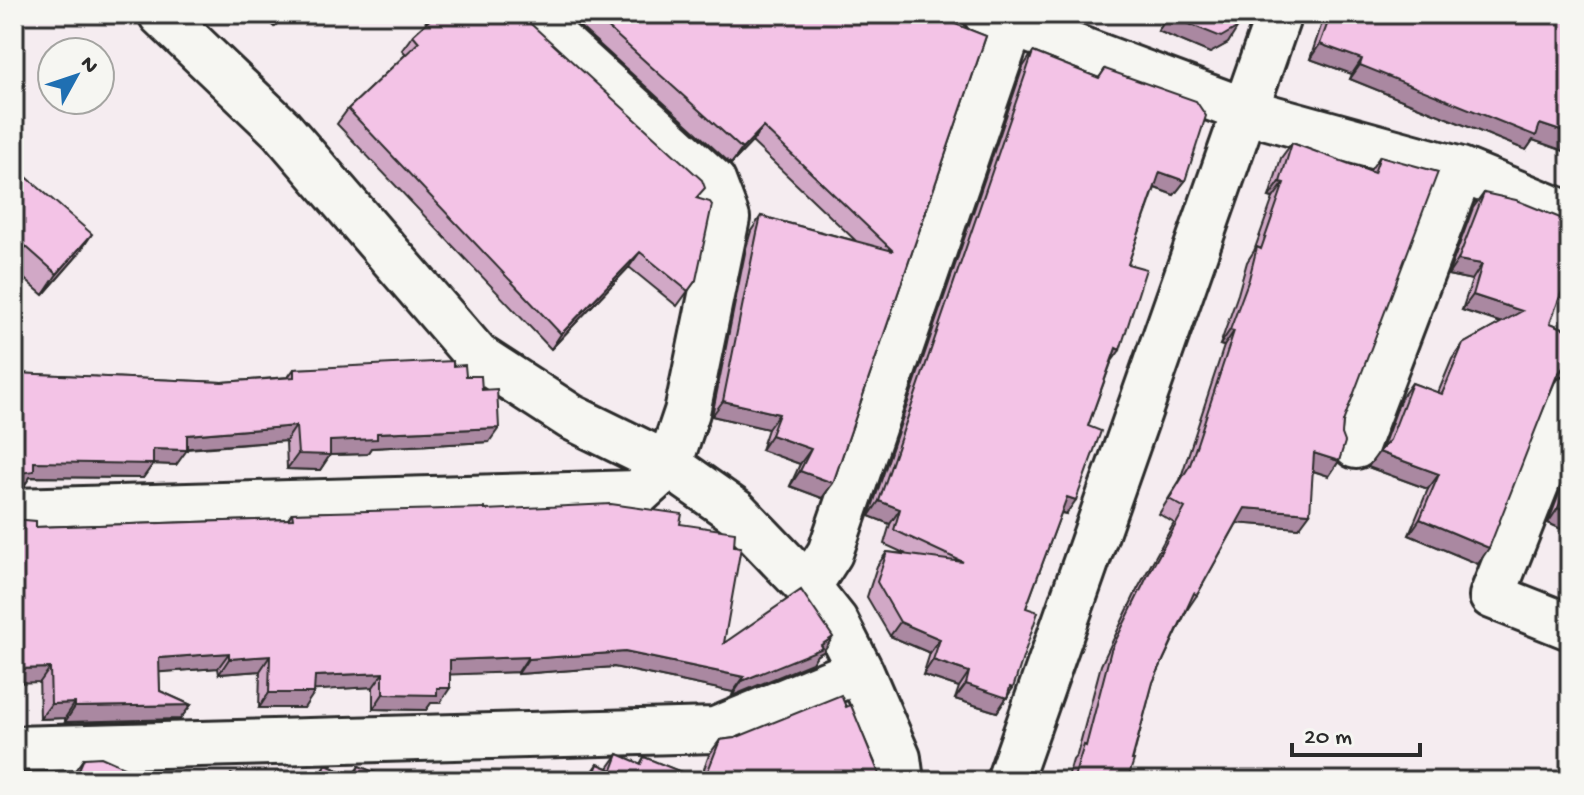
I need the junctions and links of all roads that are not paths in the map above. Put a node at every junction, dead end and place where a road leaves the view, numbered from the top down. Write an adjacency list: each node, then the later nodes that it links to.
1 (161, 14): 10 (street)
2 (529, 14): 10 (street)
3 (1279, 14): 5 (street)
4 (1004, 17): 5 (street); 12 (street)
5 (1246, 111): 6 (street); 17 (street)
6 (1461, 170): 7 (street); 9 (street)
7 (1570, 215)
8 (1570, 399): 13 (street)
9 (1356, 446)
10 (669, 465): 11 (street); 12 (street)
11 (14, 511)
12 (808, 587): 14 (street)
13 (1570, 627)
14 (860, 670): 15 (street); 16 (street)
15 (14, 749)
16 (901, 781)
17 (1009, 781)

